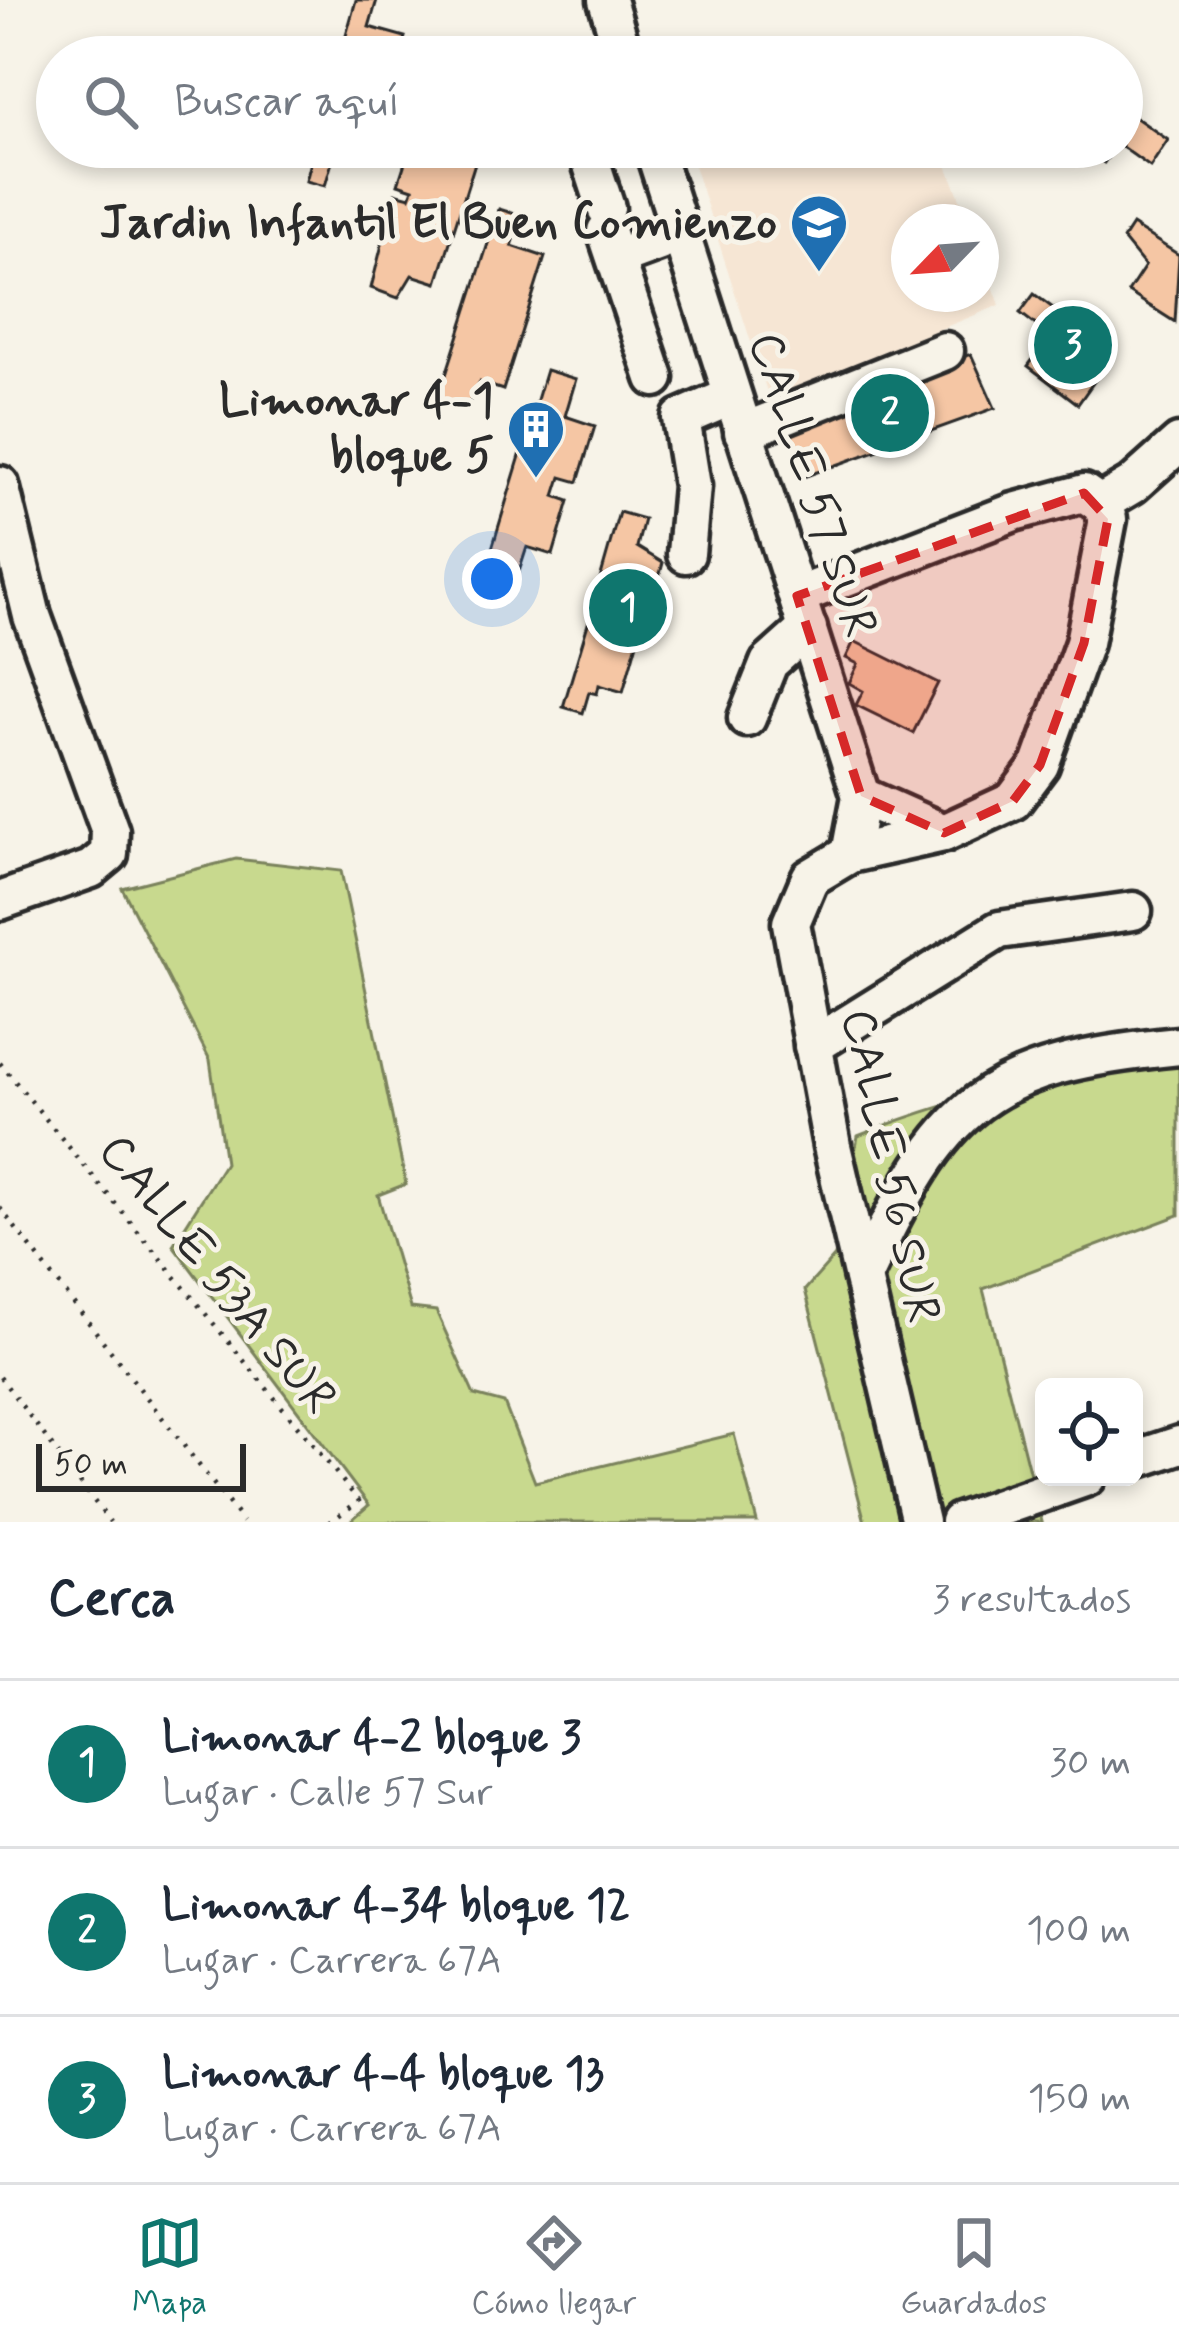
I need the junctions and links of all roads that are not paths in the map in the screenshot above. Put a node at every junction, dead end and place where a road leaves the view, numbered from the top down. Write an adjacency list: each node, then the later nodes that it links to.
1 (607, 0): 2 (street)
2 (617, 36)
3 (592, 168): 5 (street)
4 (660, 168): 6 (street, CALLE 57 SUR)
5 (609, 232): 6 (street); 8 (street)
6 (681, 234): 9 (street, CALLE 57 SUR)
7 (945, 351): 10 (street)
8 (655, 378)
9 (730, 397): 10 (street, CALLE 57 SUR); 14 (street)
10 (742, 432): 15 (street, CALLE 57 SUR)
11 (1179, 442): 13 (street)
12 (0, 484): 16 (street)
13 (1100, 504): 15 (street); 19 (street)
14 (686, 554)
15 (803, 612): 17 (street); 18 (street, CALLE 57 SUR)
16 (16, 614): 21 (street)
17 (747, 718)
18 (861, 796): 19 (street); 20 (street, CALLE 57 SUR)
19 (944, 833): 20 (street)
20 (850, 854): 23 (street, CALLE 56 SUR)
21 (0, 900)
22 (1133, 911): 23 (street)
23 (813, 1046): 25 (street, CALLE 56 SUR)
24 (1179, 1046): 25 (street)
25 (862, 1277): 29 (street, CALLE 56 SUR)
26 (1179, 1444): 27 (street)
27 (1143, 1457)
28 (1061, 1486): 30 (street)
29 (920, 1522)
30 (959, 1522)

